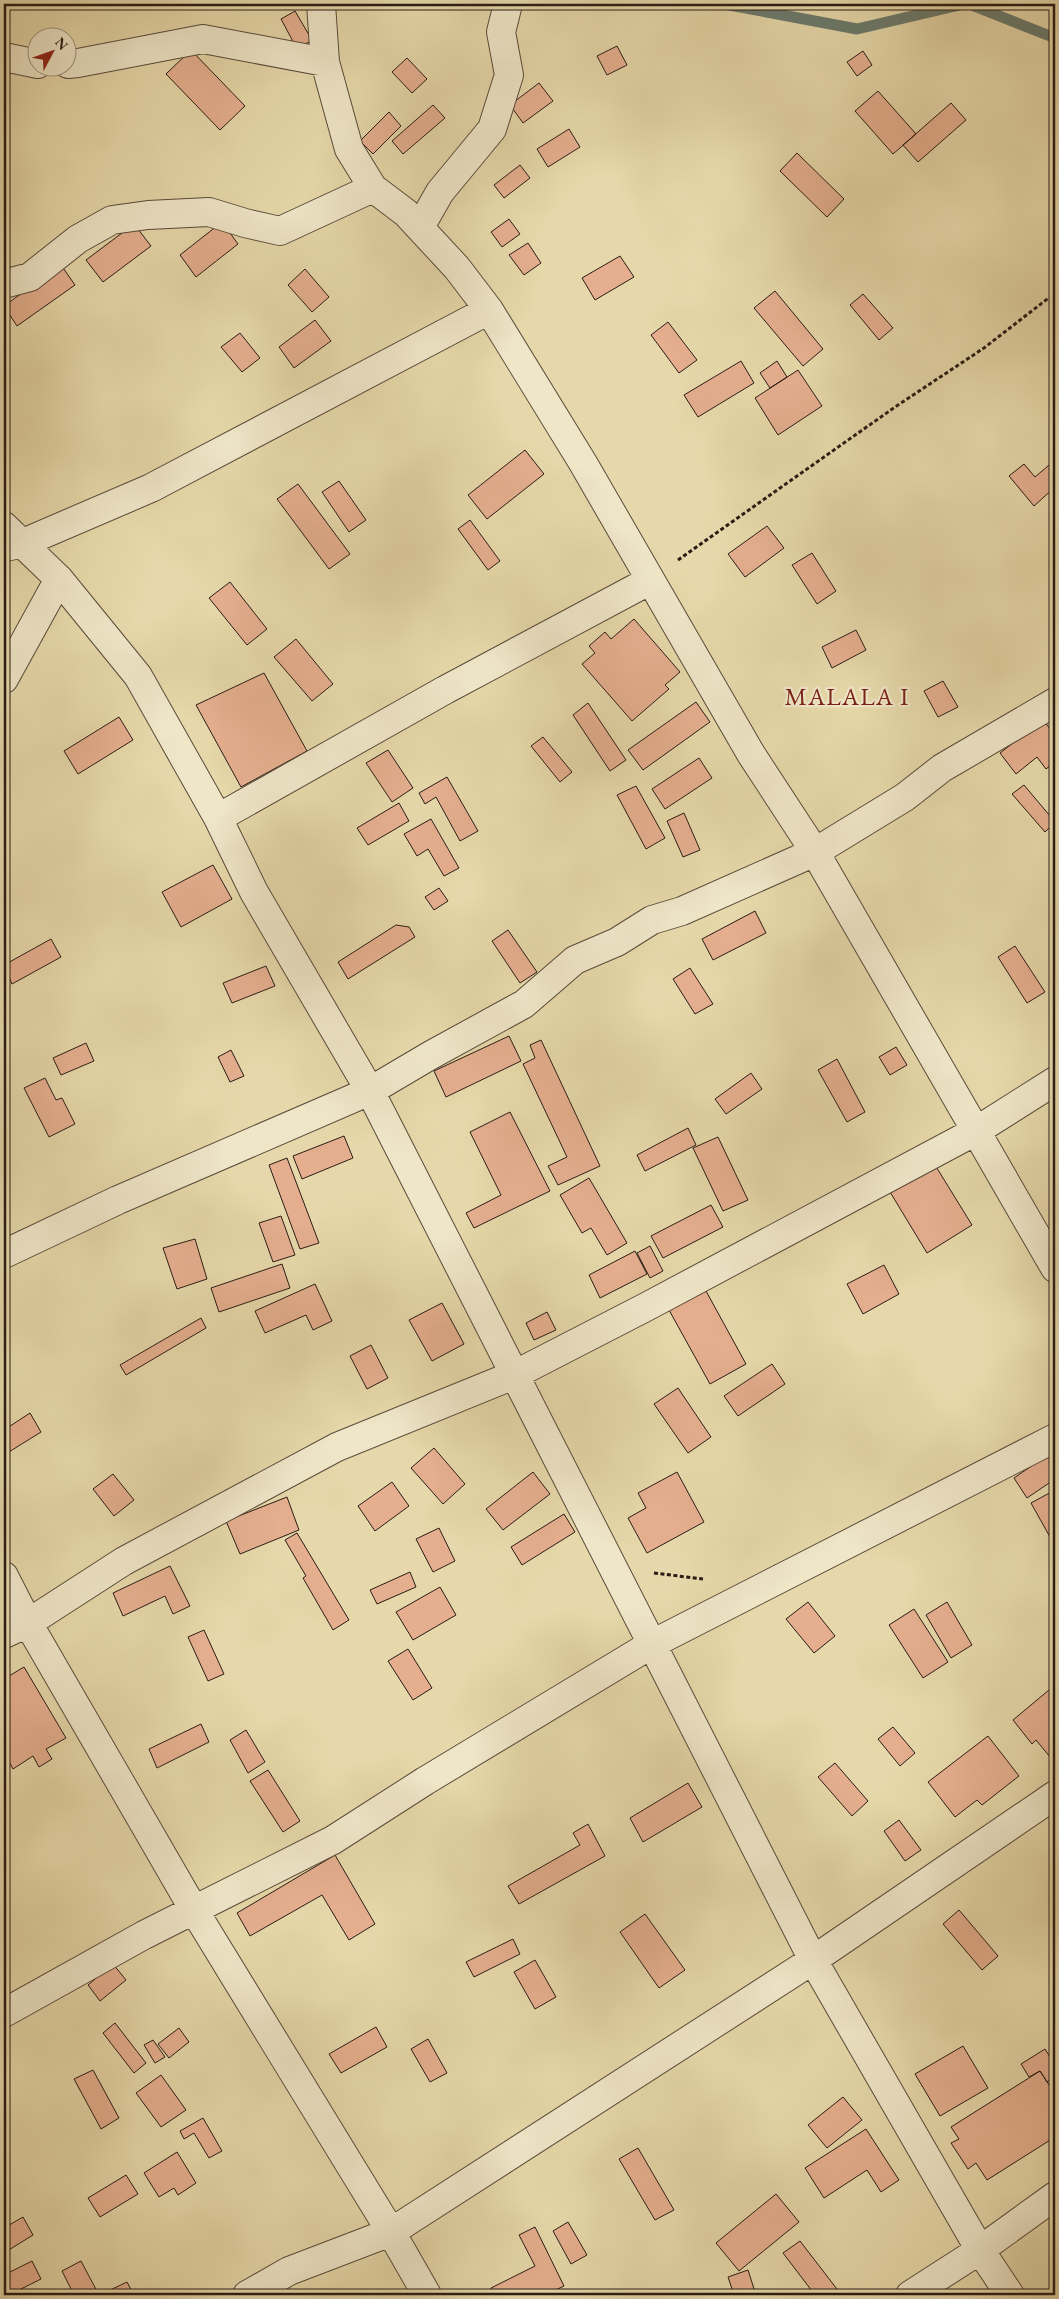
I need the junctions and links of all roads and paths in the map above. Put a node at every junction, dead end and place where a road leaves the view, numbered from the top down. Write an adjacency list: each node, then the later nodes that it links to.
1 (321, 4): 5 (street)
2 (508, 4): 8 (street)
3 (4, 57): 4 (street)
4 (28, 62)
5 (325, 62): 6 (street); 7 (street)
6 (78, 64)
7 (373, 188): 8 (street); 9 (street)
8 (420, 227): 11 (street)
9 (4, 284)
10 (1055, 293): 14 (path)
11 (489, 310): 12 (street); 14 (street)
12 (10, 539): 13 (street)
13 (59, 579): 15 (street); 17 (street)
14 (649, 581): 17 (street); 18 (street)
15 (4, 679)
16 (1055, 702): 18 (street)
17 (218, 818): 20 (street)
18 (815, 852): 20 (street); 21 (street)
19 (1055, 1080): 21 (street)
20 (370, 1091): 22 (street); 24 (street)
21 (976, 1131): 23 (street); 24 (street)
22 (4, 1254)
23 (1055, 1268)
24 (514, 1375): 27 (street); 29 (street)
25 (1055, 1438): 29 (street)
26 (4, 1576): 27 (street)
27 (28, 1622): 28 (street); 31 (street)
28 (4, 1634)
29 (652, 1644): 31 (street); 32 (street)
30 (1055, 1795): 32 (street)
31 (194, 1910): 33 (street); 35 (street)
32 (813, 1960): 35 (street); 36 (street)
33 (4, 2013)
34 (1055, 2196): 36 (street)
35 (391, 2232): 37 (street); 38 (street)
36 (980, 2250): 39 (street); 40 (street)
37 (248, 2295)
38 (427, 2295)
39 (910, 2295)
40 (1010, 2295)

